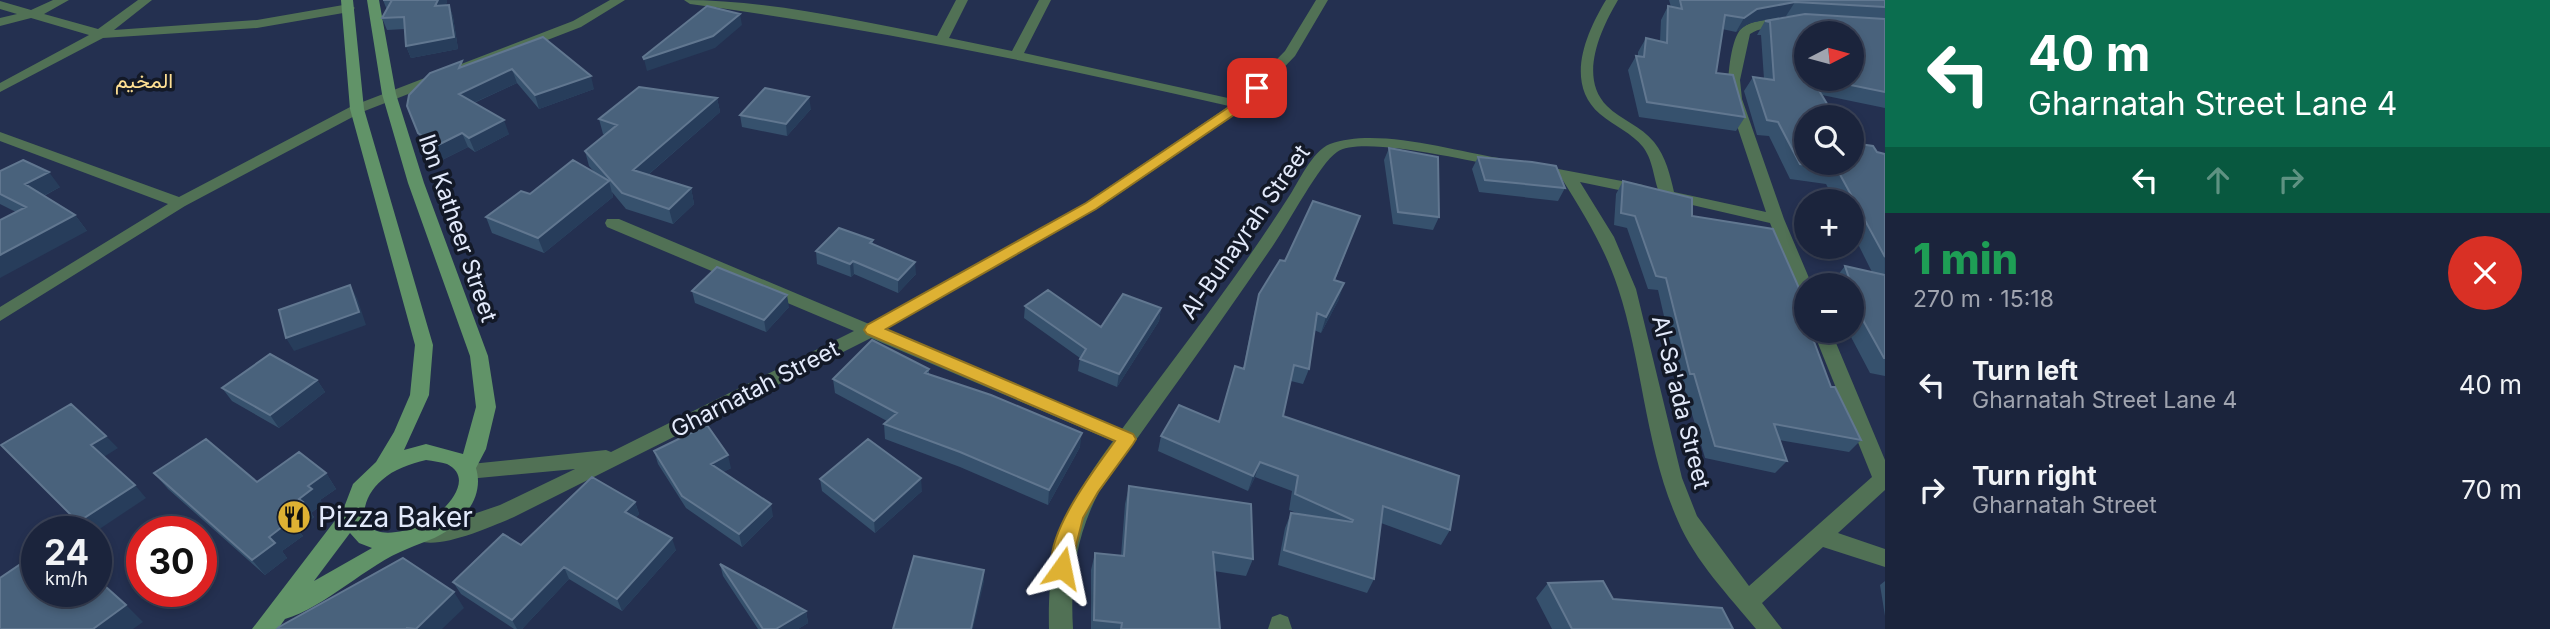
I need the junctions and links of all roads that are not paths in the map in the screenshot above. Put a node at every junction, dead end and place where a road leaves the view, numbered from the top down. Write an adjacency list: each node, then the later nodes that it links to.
1 (63, 0): 12 (street)
2 (146, 0): 15 (street)
3 (373, 0): 19 (street, Ibn Katheer Street)
4 (619, 0): 19 (street)
5 (690, 0): 16 (street)
6 (962, 0): 16 (street)
7 (1045, 0): 17 (street)
8 (1322, 0): 20 (street, Gharnatah Street)
9 (1612, 0): 26 (street)
10 (348, 4): 15 (street); 21 (street)
11 (0, 5): 12 (street)
12 (30, 14): 13 (street); 15 (street)
13 (0, 22)
14 (1794, 24): 28 (street)
15 (100, 34): 18 (street)
16 (941, 41): 17 (street)
17 (1017, 54): 20 (street)
18 (0, 88)
19 (389, 94): 21 (street); 37 (street, Ibn Katheer Street)
20 (1240, 105): 32 (street, Gharnatah Street)
21 (357, 108): 27 (street); 36 (street)
22 (0, 136): 23 (street)
23 (45, 152): 24 (street); 27 (street)
24 (22, 163)
25 (1567, 174): 26 (street, Al-Buhayrah Street); 34 (street, Al-Buhayrah Street); 43 (street, Al-Sa'ada Street)
26 (1667, 195): 28 (street, Al-Buhayrah Street)
27 (180, 203): 31 (street)
28 (1776, 219): 30 (street)
29 (613, 223): 32 (street)
30 (1798, 273)
31 (0, 315)
32 (872, 330): 34 (street); 35 (street, Gharnatah Street)
33 (1827, 343): 38 (street)
34 (1127, 439): 45 (street, Al-Buhayrah Street)
35 (620, 457): 37 (street, Gharnatah Street); 41 (street, Gharnatah Street)
36 (384, 466): 37 (street); 39 (street)
37 (467, 470): 41 (street)
38 (1884, 479): 40 (street)
39 (352, 514): 41 (street); 44 (street, Gharnatah Street)
40 (1822, 537): 42 (street); 43 (street)
41 (410, 539): 44 (street, Gharnatah Street)
42 (1885, 558)
43 (1747, 602): 46 (street, Al-Sa'ada Street)
44 (270, 622)
45 (1061, 629)
46 (1770, 629)

